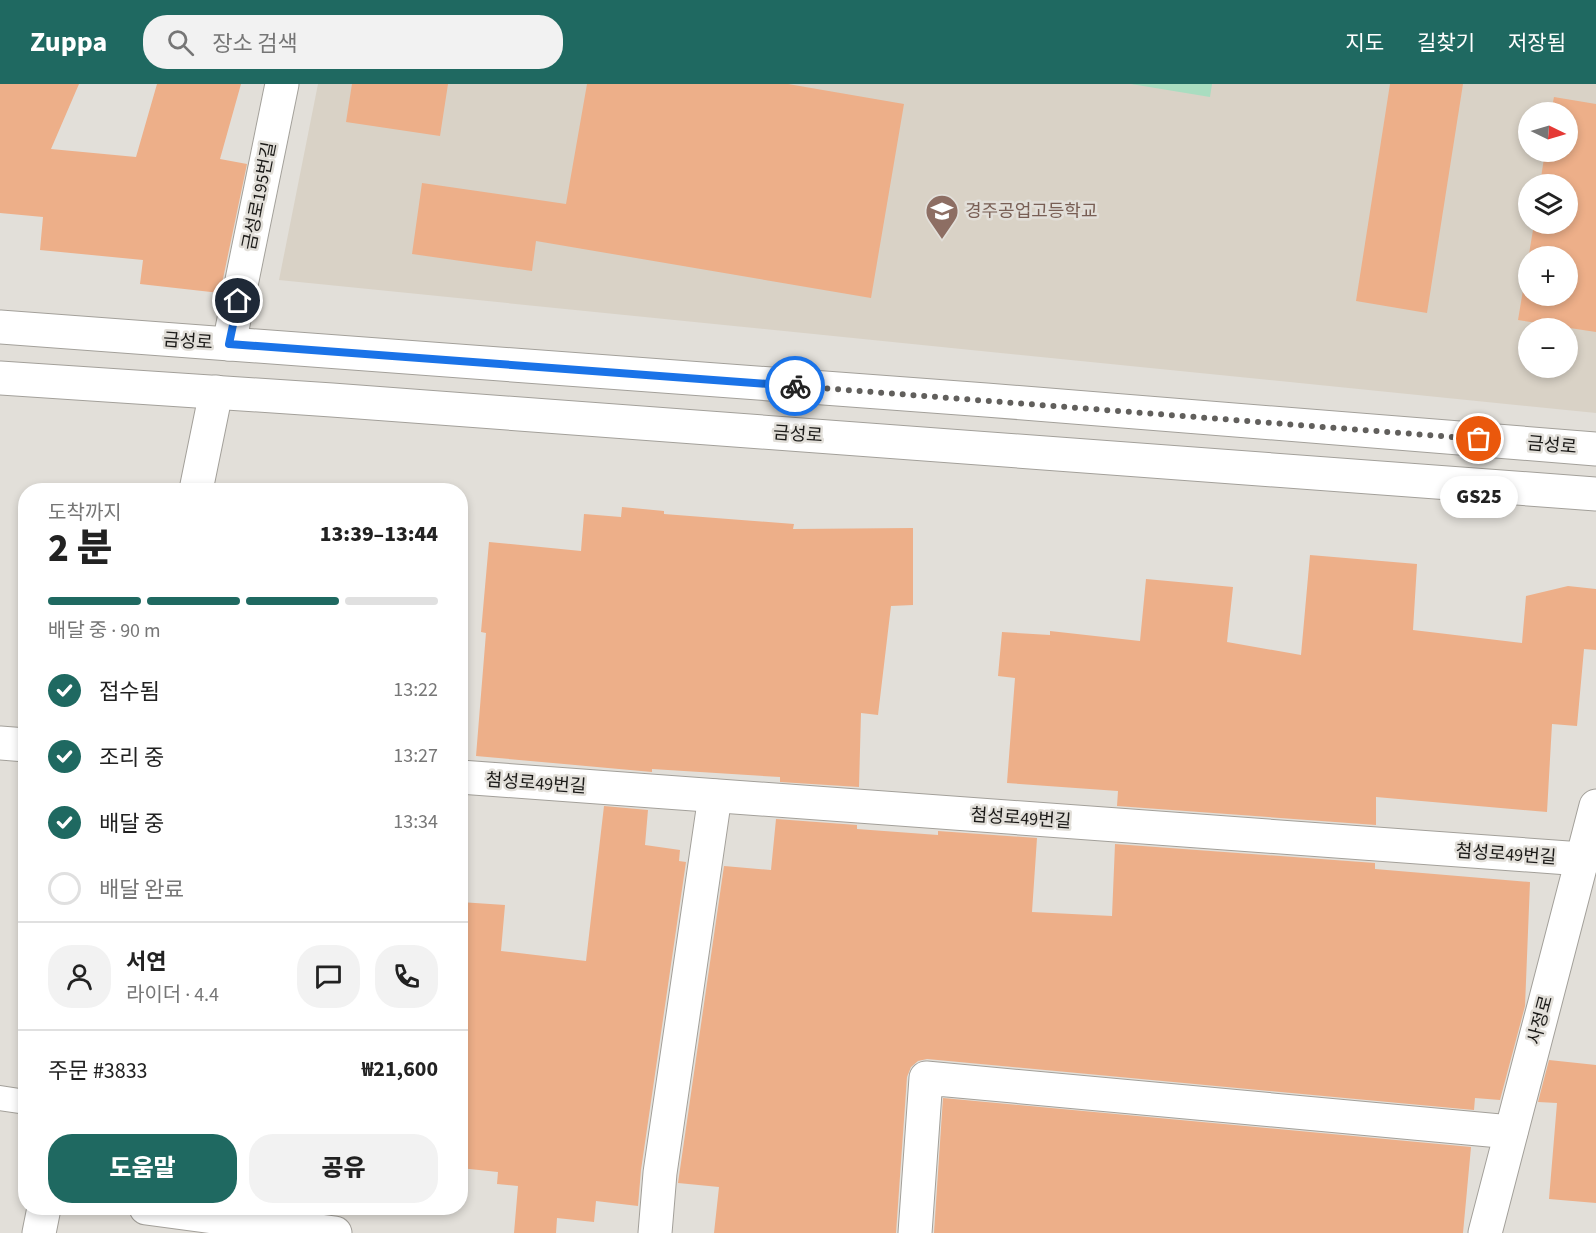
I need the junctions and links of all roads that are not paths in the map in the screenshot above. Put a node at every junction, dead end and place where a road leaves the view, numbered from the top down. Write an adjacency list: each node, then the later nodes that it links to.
1 (282, 84): 3 (street, 금성로195번길)
2 (0, 327): 3 (street, 금성로)
3 (229, 344): 6 (street, 금성로)
4 (0, 378): 5 (street, 금성로)
5 (216, 392): 7 (street); 8 (street, 금성로)
6 (1596, 449)
7 (197, 483)
8 (1596, 494)
9 (0, 743): 10 (street)
10 (18, 744)
11 (468, 778): 12 (street, 첨성로49번길)
12 (715, 796): 14 (street, 첨성로49번길); 22 (street)
13 (1596, 806): 14 (street, 사정로)
14 (1589, 857): 17 (street, 사정로)
15 (0, 1098): 16 (lane)
16 (18, 1101)
17 (1511, 1132): 23 (street); 24 (street, 사정로)
18 (43, 1215): 20 (street)
19 (199, 1215): 21 (street)
20 (39, 1233)
21 (335, 1233)
22 (655, 1233)
23 (915, 1233)
24 (1485, 1233)

